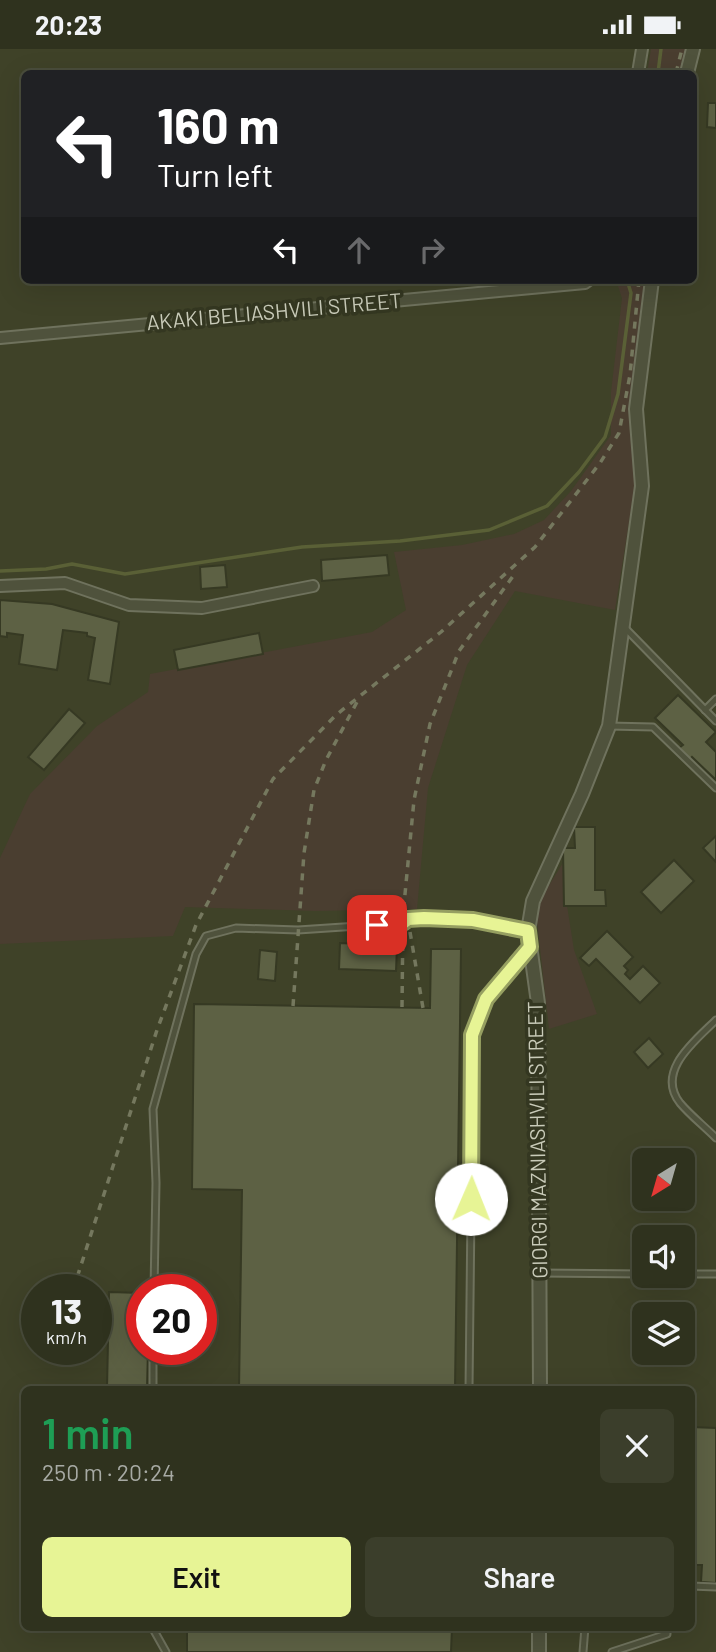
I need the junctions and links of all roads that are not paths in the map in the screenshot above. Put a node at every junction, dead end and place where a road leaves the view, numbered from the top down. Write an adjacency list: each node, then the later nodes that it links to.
1 (642, 49): 3 (street)
2 (693, 49): 4 (street)
3 (638, 70)
4 (688, 70)
5 (571, 284): 7 (street, AKAKI BELIASHVILI STREET)
6 (652, 284): 10 (street, GIORGI MAZNIASHVILI STREET)
7 (0, 338)
8 (0, 586): 9 (street)
9 (313, 586)
10 (623, 625): 12 (lane); 14 (street, GIORGI MAZNIASHVILI STREET)
11 (716, 699): 12 (lane)
12 (705, 710): 13 (lane)
13 (716, 721)
14 (608, 726): 15 (lane); 16 (street, GIORGI MAZNIASHVILI STREET)
15 (716, 788)
16 (528, 931): 17 (street, GIORGI MAZNIASHVILI STREET); 22 (lane)
17 (530, 947): 20 (street, GIORGI MAZNIASHVILI STREET); 27 (lane)
18 (716, 1020): 19 (lane)
19 (716, 1138)
20 (540, 1273): 21 (lane); 28 (street, GIORGI MAZNIASHVILI STREET)
21 (632, 1273)
22 (154, 1274)
23 (695, 1274): 24 (lane)
24 (716, 1274)
25 (153, 1365): 26 (lane)
26 (153, 1386)
27 (469, 1386)
28 (540, 1386)
29 (695, 1586): 30 (lane)
30 (716, 1587)
31 (154, 1631): 35 (lane)
32 (540, 1631): 36 (street)
33 (584, 1631): 37 (lane)
34 (667, 1631): 38 (lane)
35 (166, 1652)
36 (539, 1652)
37 (583, 1652)
38 (612, 1652)

